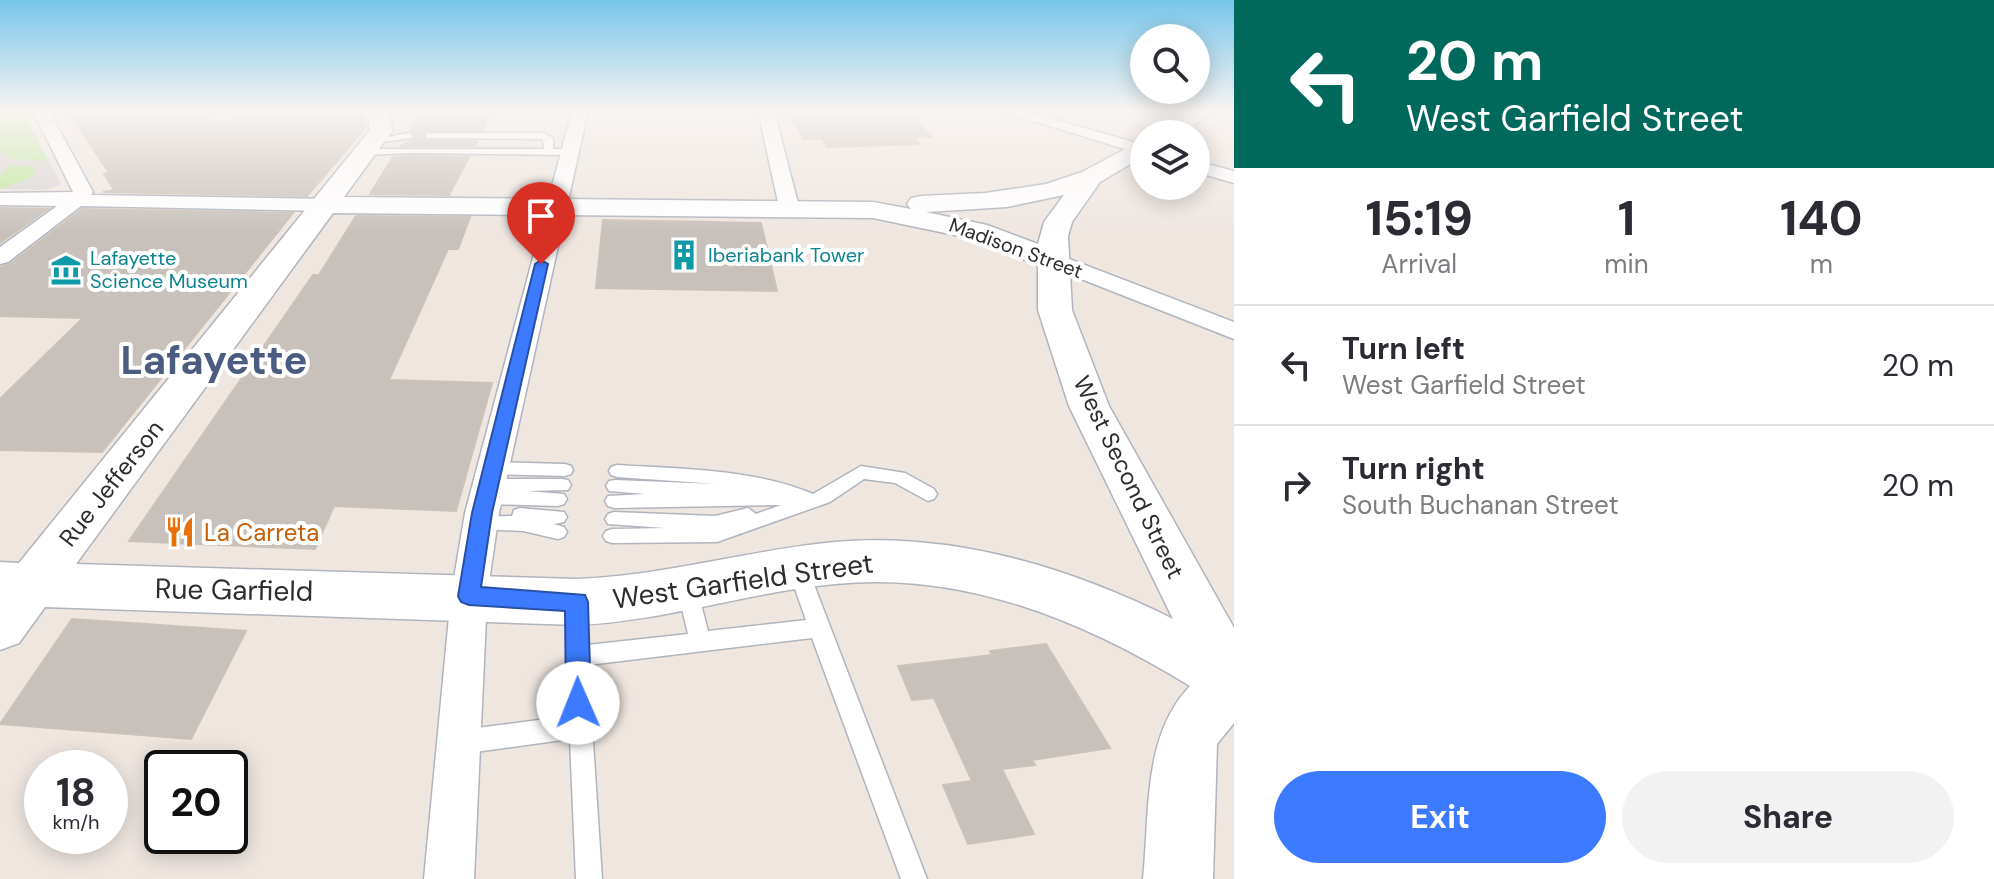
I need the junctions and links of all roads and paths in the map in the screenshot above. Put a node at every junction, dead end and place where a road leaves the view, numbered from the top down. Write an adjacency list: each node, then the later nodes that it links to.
1 (63, 152): 10 (street)
2 (378, 152): 11 (street, Rue Jefferson)
3 (558, 152): 12 (street)
4 (776, 152): 13 (street)
5 (1130, 155): 7 (street)
6 (1210, 170): 8 (street)
7 (1091, 177): 13 (street); 15 (street, West Second Street)
8 (1234, 177)
9 (0, 199): 10 (street)
10 (76, 201): 11 (street); 14 (street)
11 (327, 205): 12 (street); 23 (street, Rue Jefferson)
12 (555, 207): 13 (street); 18 (street)
13 (789, 207): 15 (street, Madison Street)
14 (0, 257)
15 (1051, 259): 16 (street, Madison Street); 31 (street, West Second Street)
16 (1234, 331)
17 (928, 494): 19 (lane)
18 (486, 497): 20 (lane); 20 (lane); 20 (lane); 25 (street)
19 (824, 497): 21 (lane); 21 (lane); 21 (lane)
20 (560, 501)
21 (614, 503)
22 (797, 569): 24 (street, West Garfield Street); 28 (lane); 31 (street, West Garfield Street)
23 (16, 585): 25 (street, Rue Garfield); 27 (street, Rue Jefferson)
24 (688, 592): 26 (street, West Garfield Street); 29 (lane)
25 (469, 596): 26 (street, West Garfield Street); 33 (street)
26 (577, 602): 30 (lane)
27 (0, 626)
28 (819, 628): 29 (lane); 36 (lane)
29 (700, 642): 30 (lane)
30 (577, 656): 32 (lane)
31 (1234, 682): 37 (street)
32 (579, 726): 33 (lane); 35 (lane)
33 (459, 742): 34 (street)
34 (449, 879)
35 (589, 879)
36 (914, 879)
37 (1178, 879)

